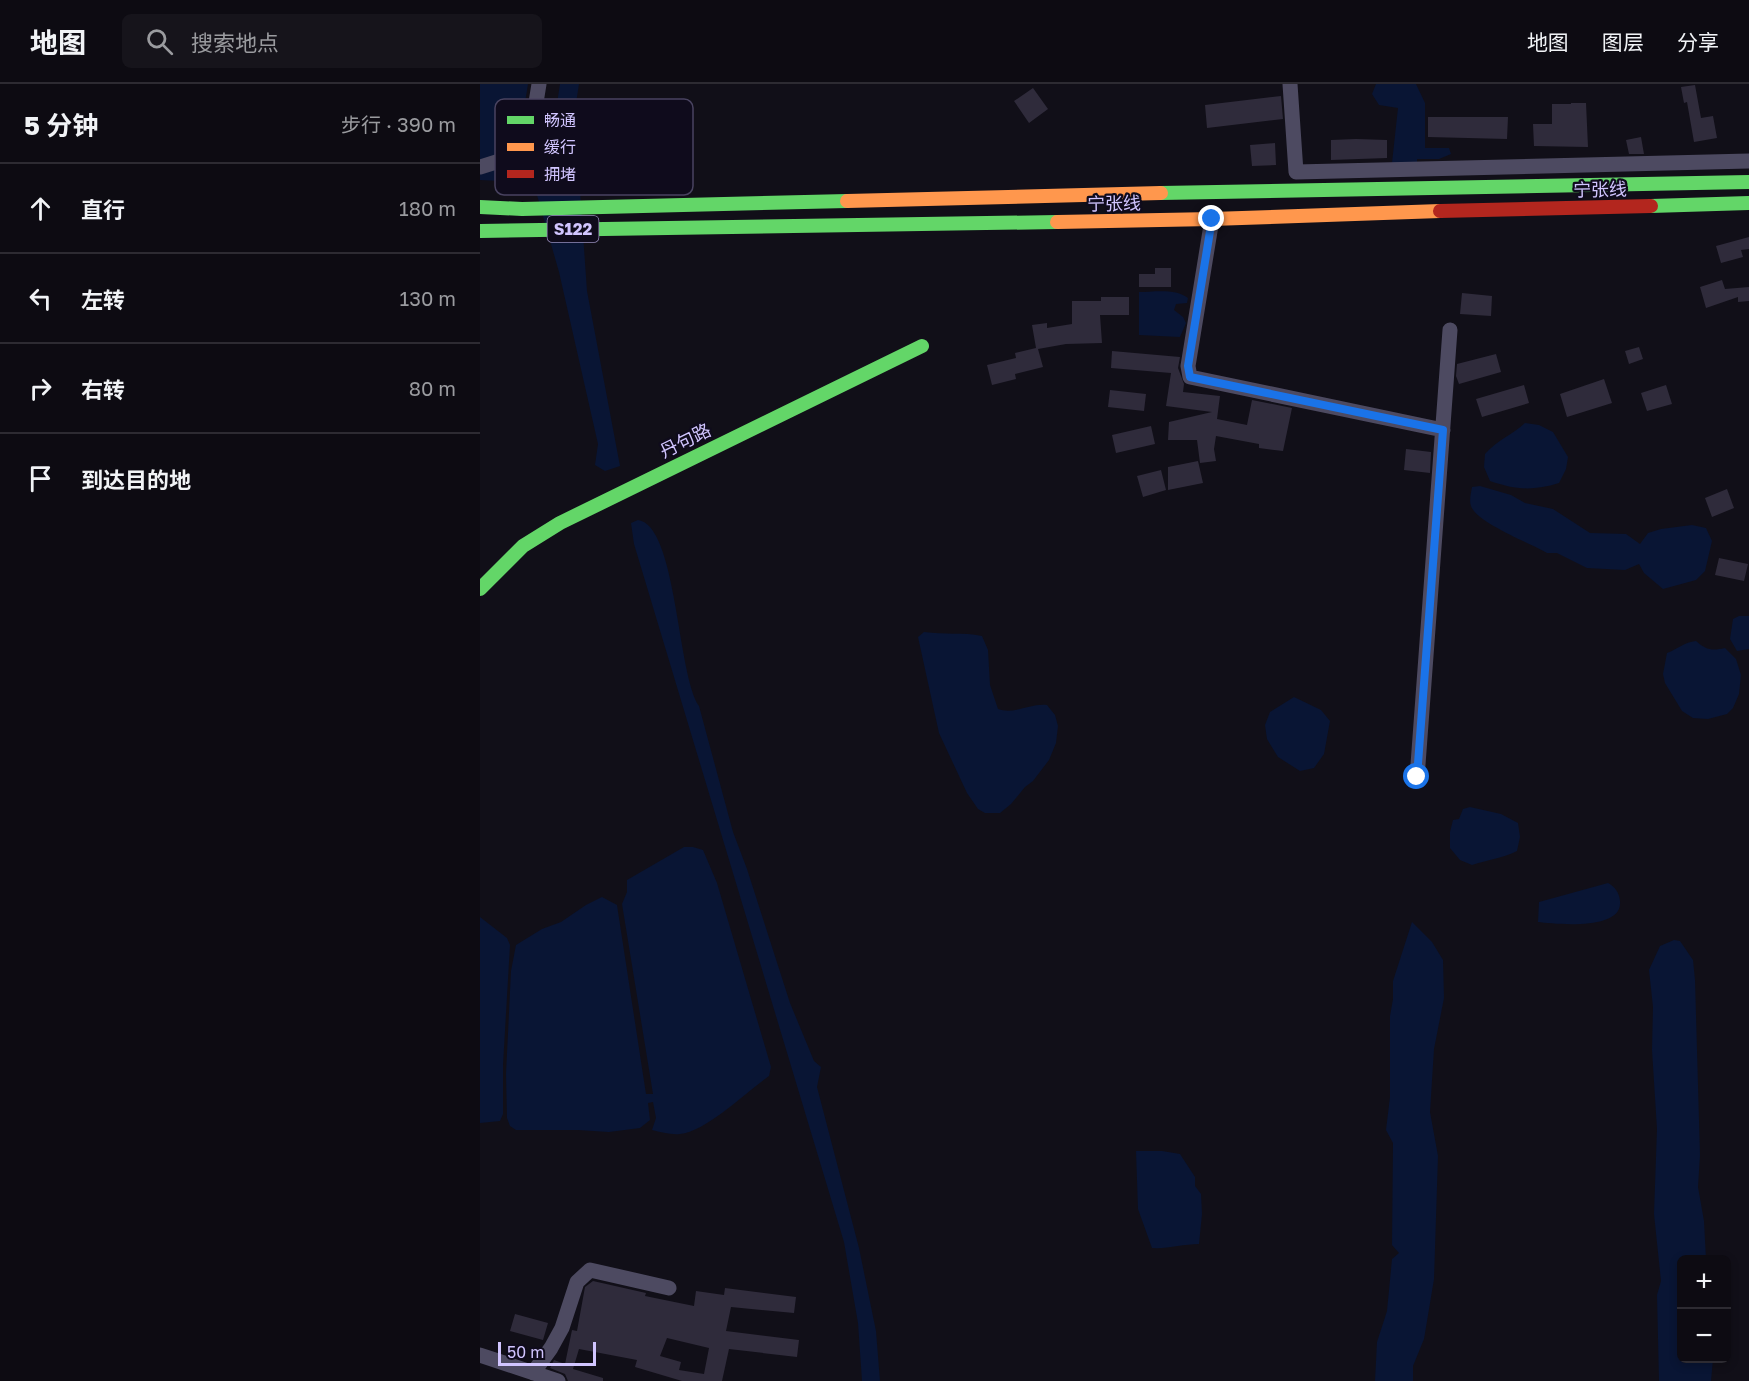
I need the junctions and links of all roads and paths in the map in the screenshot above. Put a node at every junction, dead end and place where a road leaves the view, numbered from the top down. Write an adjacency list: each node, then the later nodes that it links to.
1 (539, 84): 3 (street)
2 (1290, 84): 5 (street)
3 (537, 99)
4 (495, 162): 6 (street)
5 (1749, 162)
6 (480, 167)
7 (1749, 182): 9 (main road, 宁张线 / S122)
8 (1749, 203): 10 (main road, 宁张线 / S122)
9 (480, 207)
10 (1212, 219): 11 (main road, 宁张线 / S122); 14 (street)
11 (480, 231)
12 (1450, 330): 14 (street)
13 (922, 346): 15 (main road, 丹句路)
14 (1443, 430): 16 (street)
15 (480, 590)
16 (1417, 777)
17 (669, 1288): 19 (street)
18 (480, 1355): 19 (street)
19 (533, 1372): 20 (street)
20 (558, 1381)

